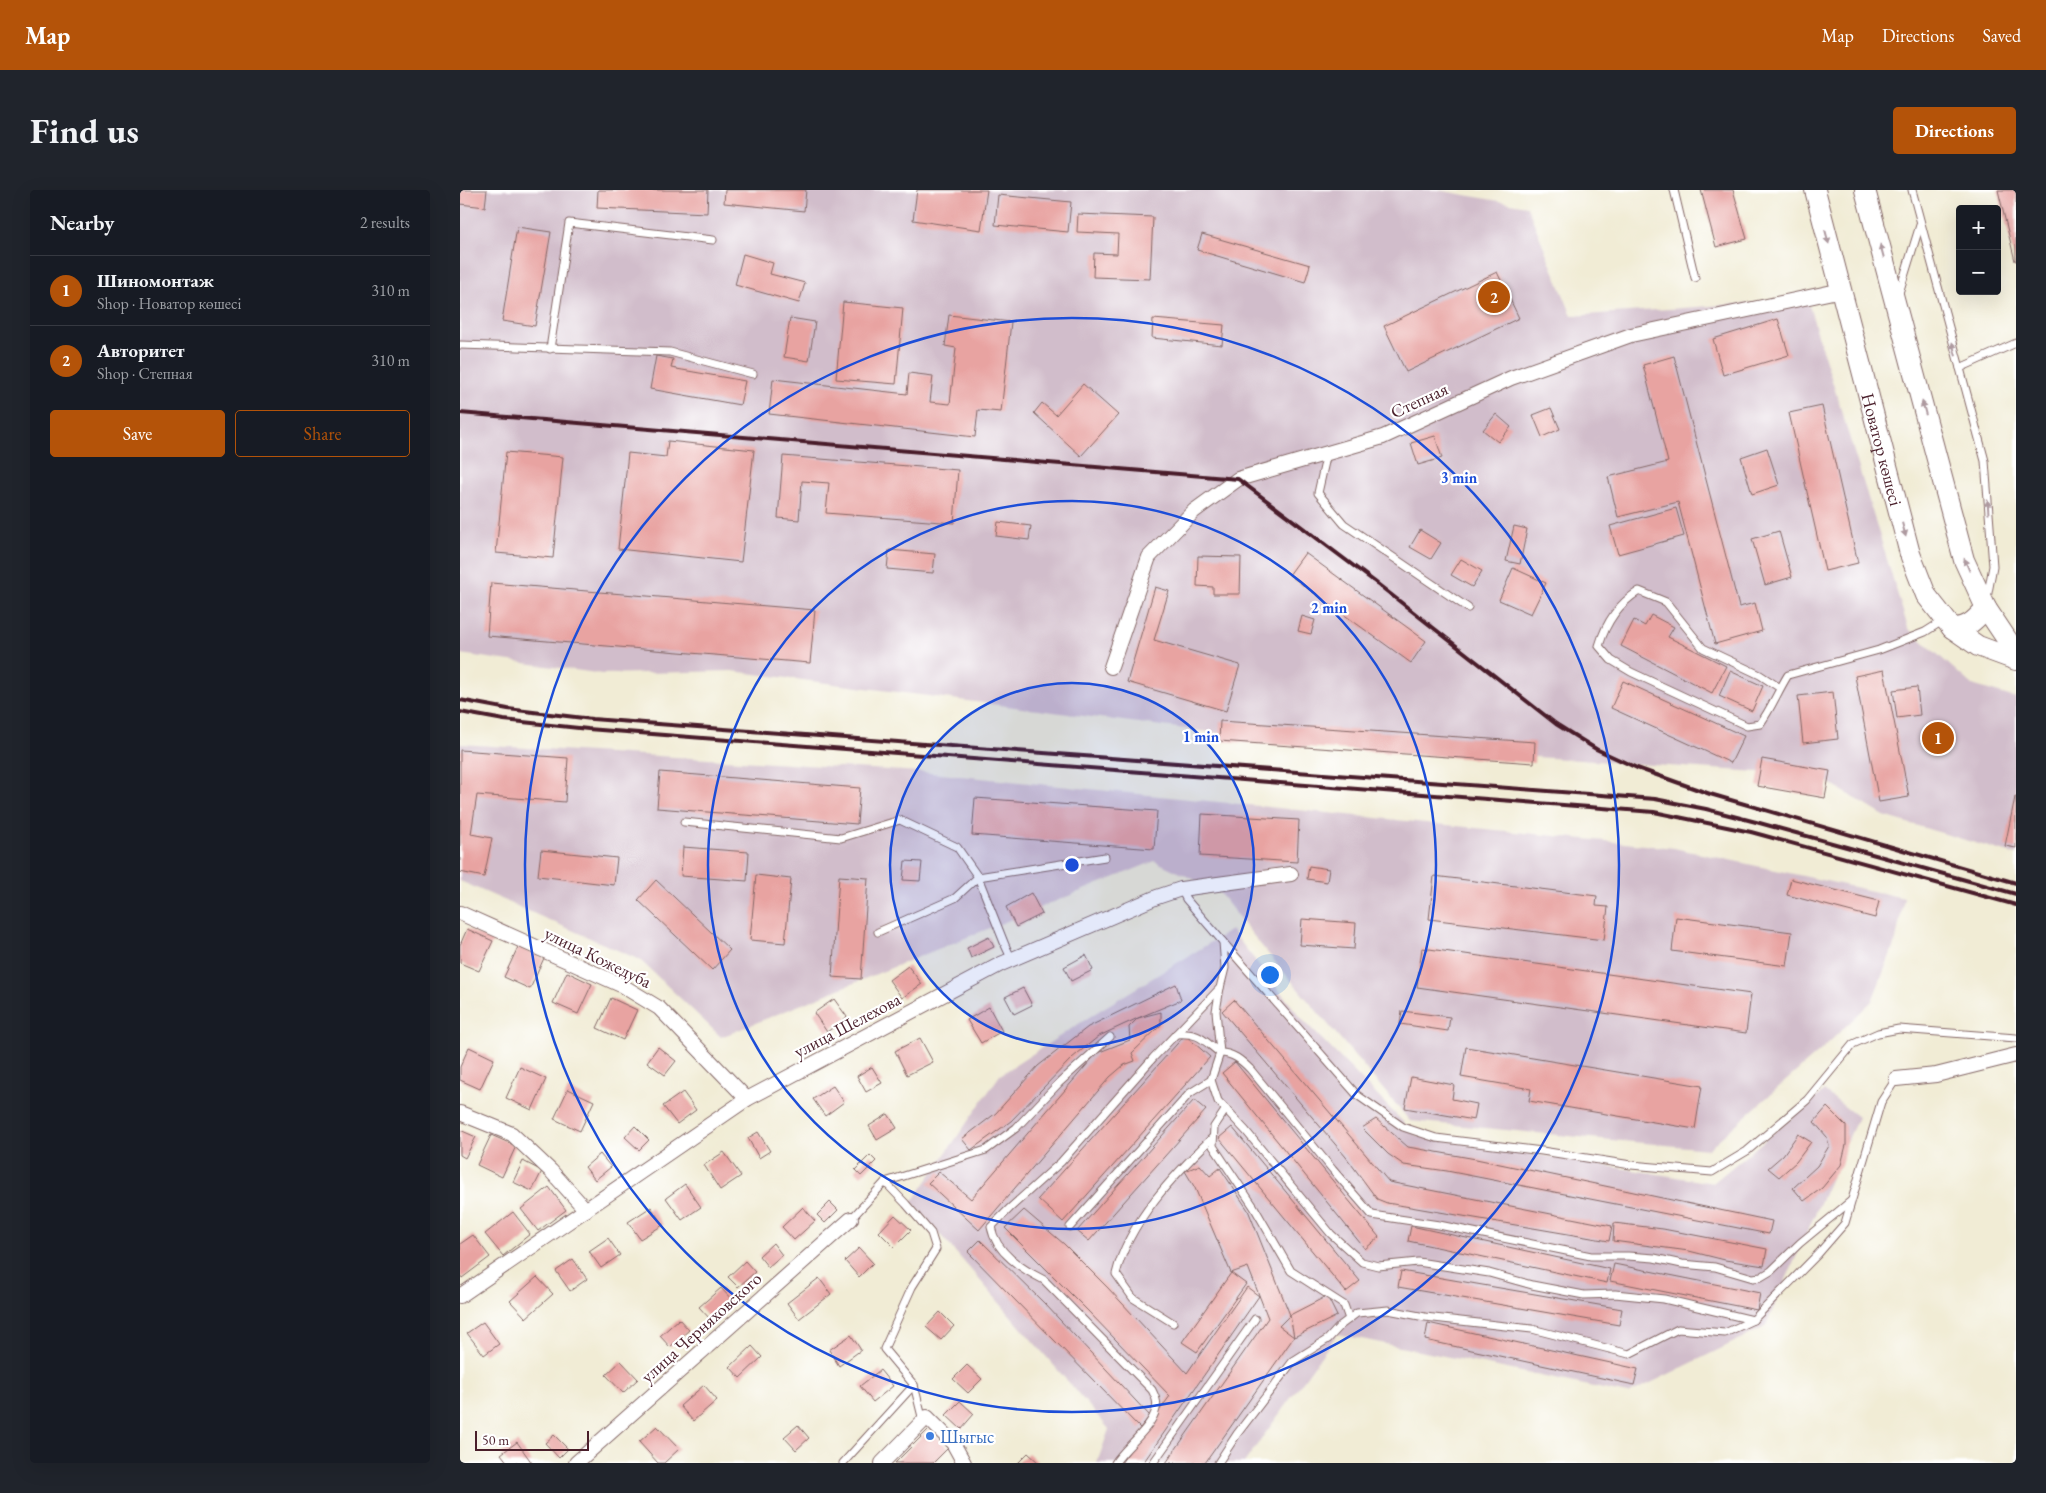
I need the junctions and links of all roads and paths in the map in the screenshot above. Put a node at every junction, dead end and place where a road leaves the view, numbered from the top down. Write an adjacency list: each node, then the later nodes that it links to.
1 (1674, 190): 7 (lane)
2 (1814, 190): 8 (main road, Новатор көшесі, one-way to 8)
3 (1865, 190): 9 (main road, one-way to 3)
4 (1912, 190): 5 (lane)
5 (1920, 224): 9 (lane); 13 (lane, one-way to 5)
6 (712, 240): 12 (lane)
7 (1695, 278)
8 (1842, 290): 15 (street, Степная); 18 (main road, Новатор көшесі, one-way to 18)
9 (1896, 303): 17 (main road, one-way to 9)
10 (2016, 343): 13 (lane)
11 (460, 345): 12 (lane)
12 (550, 349): 14 (lane)
13 (1960, 368): 17 (lane, one-way to 13)
14 (753, 374)
15 (1328, 453): 16 (lane); 21 (street, Степная)
16 (1468, 608)
17 (1986, 608): 18 (main road); 19 (main road)
18 (1948, 624): 20 (main road, Новатор көшесі); 22 (lane)
19 (2016, 653)
20 (2016, 660)
21 (1111, 667)
22 (1780, 688): 22 (lane)
23 (684, 822): 26 (lane)
24 (1105, 857): 26 (lane)
25 (1291, 874): 27 (street, улица Шелехова)
26 (978, 877): 29 (lane); 31 (lane)
27 (1182, 889): 30 (lane); 31 (street, улица Шелехова)
28 (460, 913): 40 (street, улица Кожедуба)
29 (878, 932)
30 (1223, 942): 32 (lane); 35 (lane)
31 (1012, 960): 40 (street, улица Шелехова)
32 (1220, 988): 33 (lane); 36 (lane)
33 (1176, 1034): 36 (lane); 60 (lane)
34 (1110, 1037): 44 (lane)
35 (2016, 1038)
36 (1220, 1053): 38 (lane); 45 (lane)
37 (2016, 1055): 39 (street)
38 (1211, 1080): 41 (lane); 48 (lane)
39 (1896, 1080): 45 (lane)
40 (747, 1099): 46 (street, улица Шелехова)
41 (1226, 1109): 43 (lane); 52 (lane)
42 (460, 1113): 46 (street)
43 (1214, 1137): 51 (lane); 53 (lane)
44 (885, 1182): 47 (lane); 54 (lane)
45 (1851, 1201): 52 (lane)
46 (586, 1210): 49 (street, улица Шелехова)
47 (851, 1219): 56 (street, улица Черняховского)
48 (1070, 1227)
49 (460, 1296)
50 (1255, 1319): 61 (lane)
51 (1349, 1319): 52 (lane); 62 (lane)
52 (1753, 1320)
53 (1173, 1323)
54 (914, 1385): 55 (lane); 57 (lane)
55 (923, 1420): 58 (street); 59 (street)
56 (576, 1463)
57 (842, 1463)
58 (882, 1463)
59 (964, 1463)
60 (1116, 1463)
61 (1153, 1463)
62 (1218, 1463)

